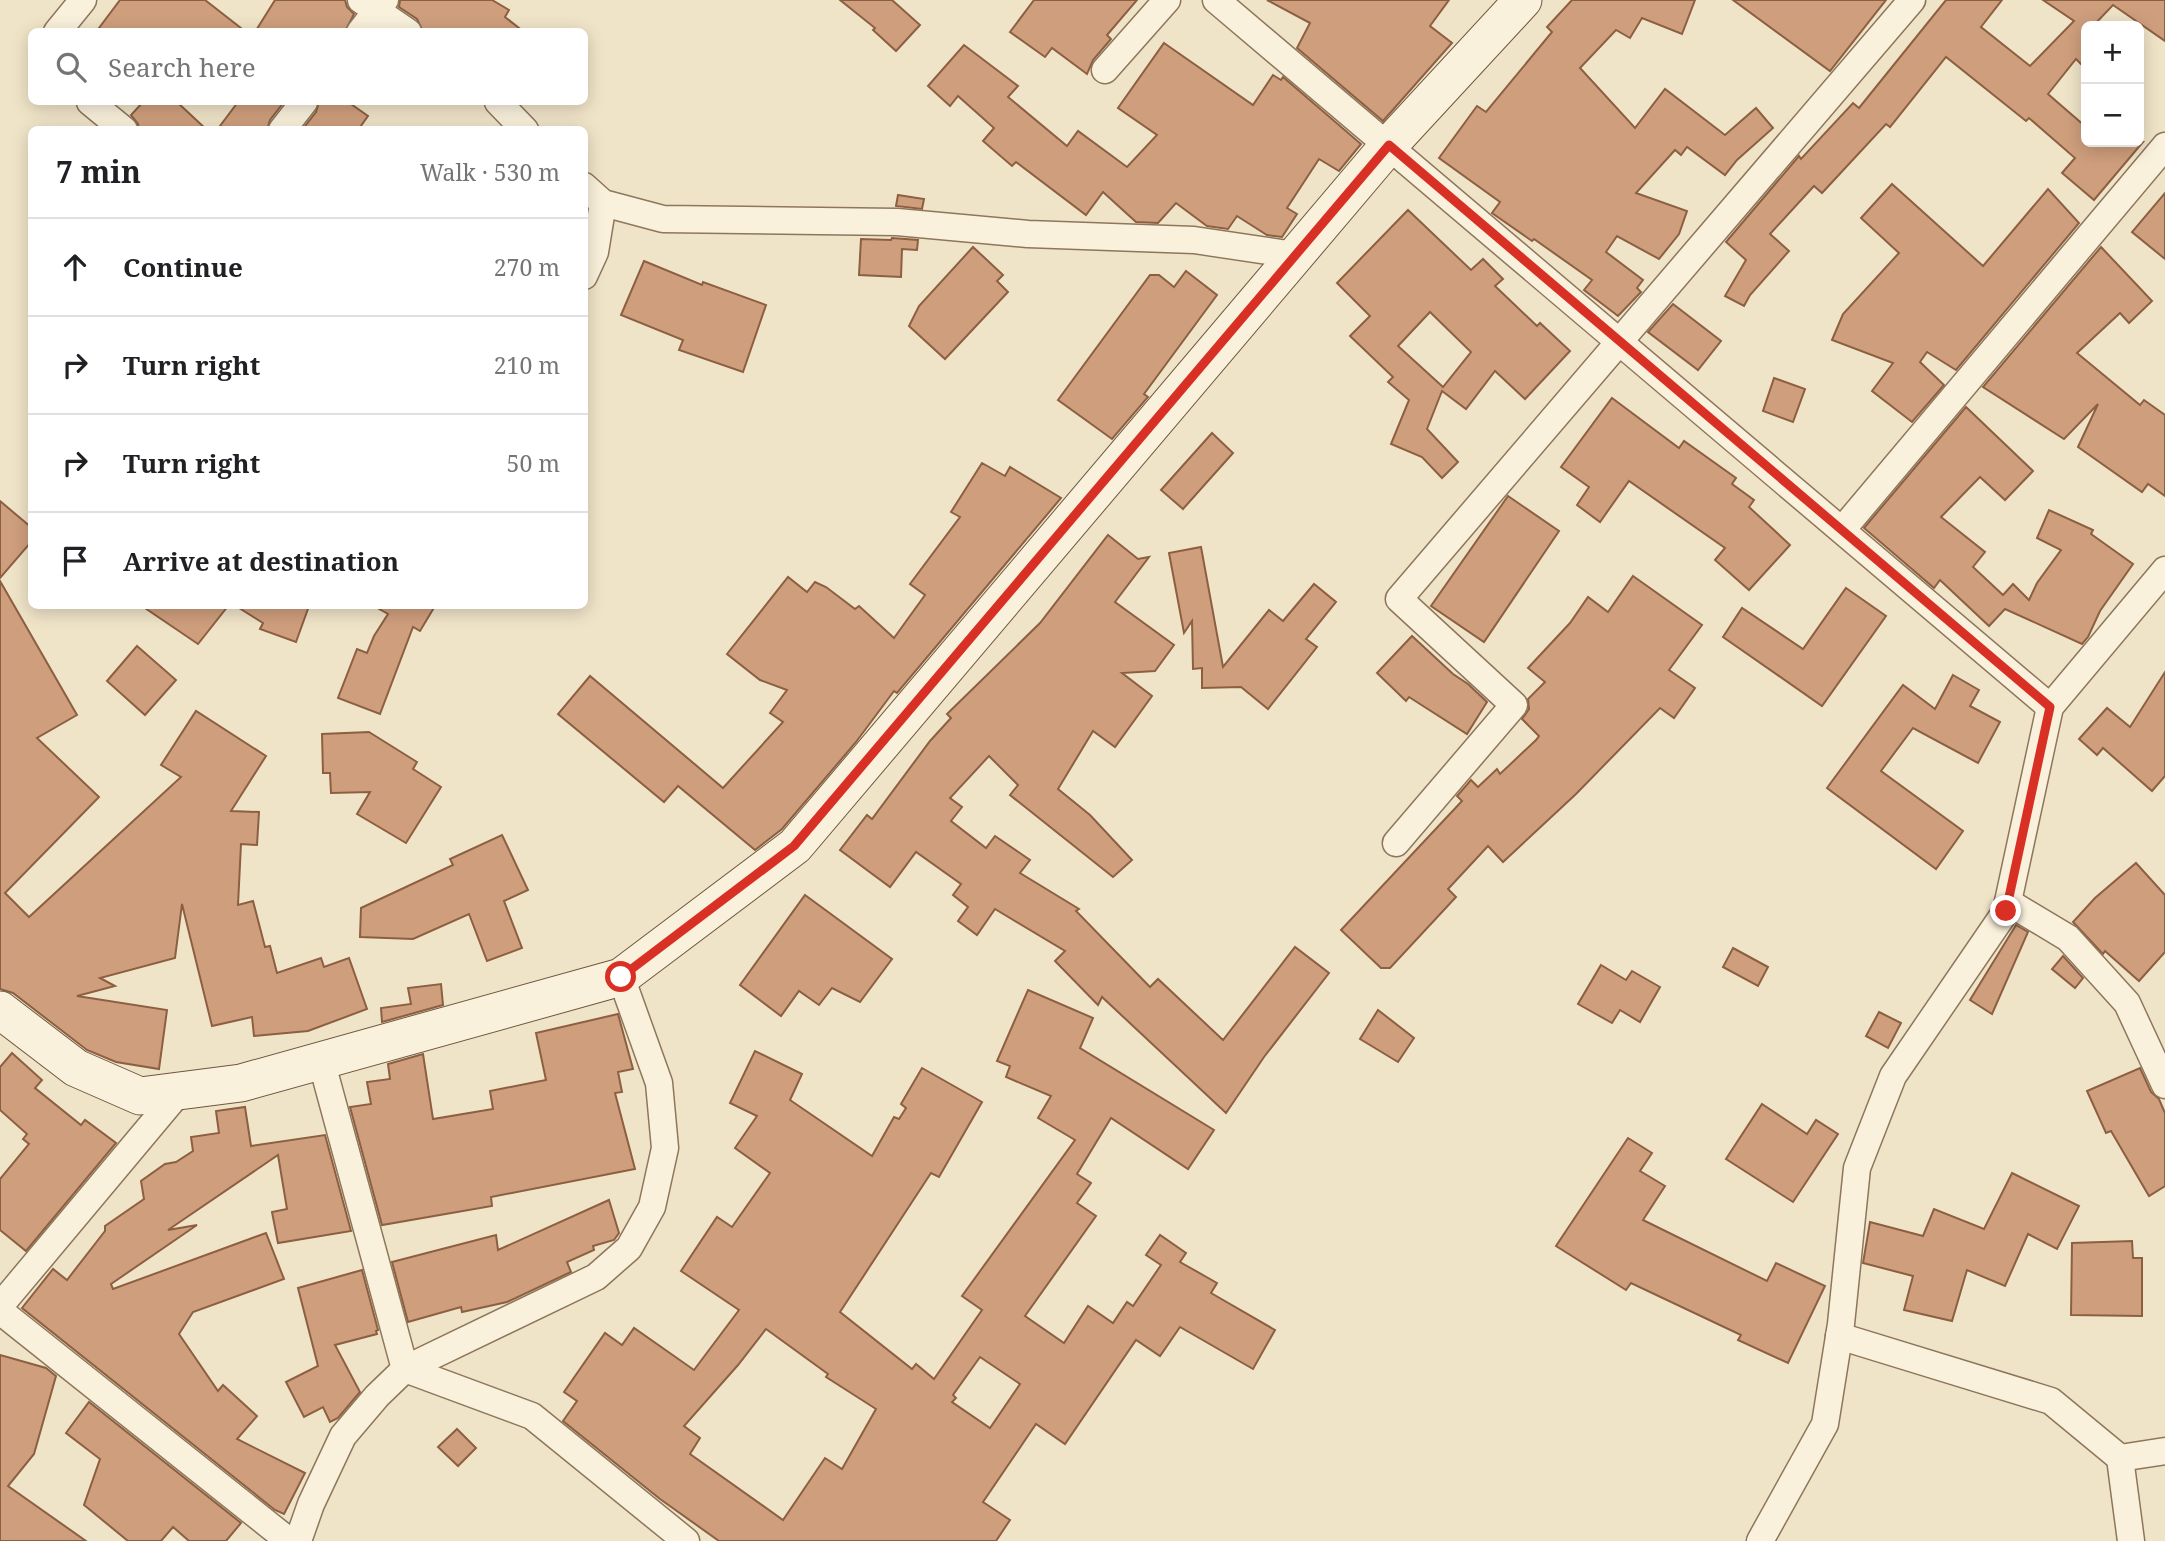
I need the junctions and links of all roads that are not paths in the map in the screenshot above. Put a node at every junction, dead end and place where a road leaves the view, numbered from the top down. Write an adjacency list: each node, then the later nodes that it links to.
1 (83, 0): 7 (street)
2 (1167, 0): 10 (street)
3 (1216, 0): 17 (street)
4 (1523, 0): 17 (street)
5 (1912, 0): 22 (street)
6 (374, 3): 8 (street); 9 (street)
7 (60, 28)
8 (362, 28)
9 (403, 28)
10 (1105, 70)
11 (94, 105): 14 (street)
12 (302, 105): 15 (street)
13 (501, 105): 16 (street)
14 (119, 126)
15 (285, 126)
16 (521, 126)
17 (1389, 145): 20 (street); 22 (street)
18 (2165, 146): 23 (street)
19 (594, 195): 20 (street); 21 (street)
20 (1295, 256): 28 (street)
21 (588, 267)
22 (1618, 341): 23 (street); 26 (street)
23 (1842, 530): 25 (street)
24 (2165, 570): 25 (street)
25 (2050, 707): 27 (street)
26 (1396, 843)
27 (2008, 902): 31 (street); 34 (street)
28 (621, 977): 30 (street); 35 (street)
29 (0, 1010): 32 (street)
30 (321, 1060): 32 (street); 35 (street)
31 (2165, 1085)
32 (180, 1091): 33 (street)
33 (0, 1309): 38 (street)
34 (1839, 1336): 37 (street); 41 (street)
35 (405, 1370): 39 (street); 40 (street)
36 (2165, 1451): 37 (street)
37 (2120, 1458): 42 (street)
38 (289, 1541)
39 (298, 1541)
40 (686, 1541)
41 (1760, 1541)
42 (2131, 1541)

